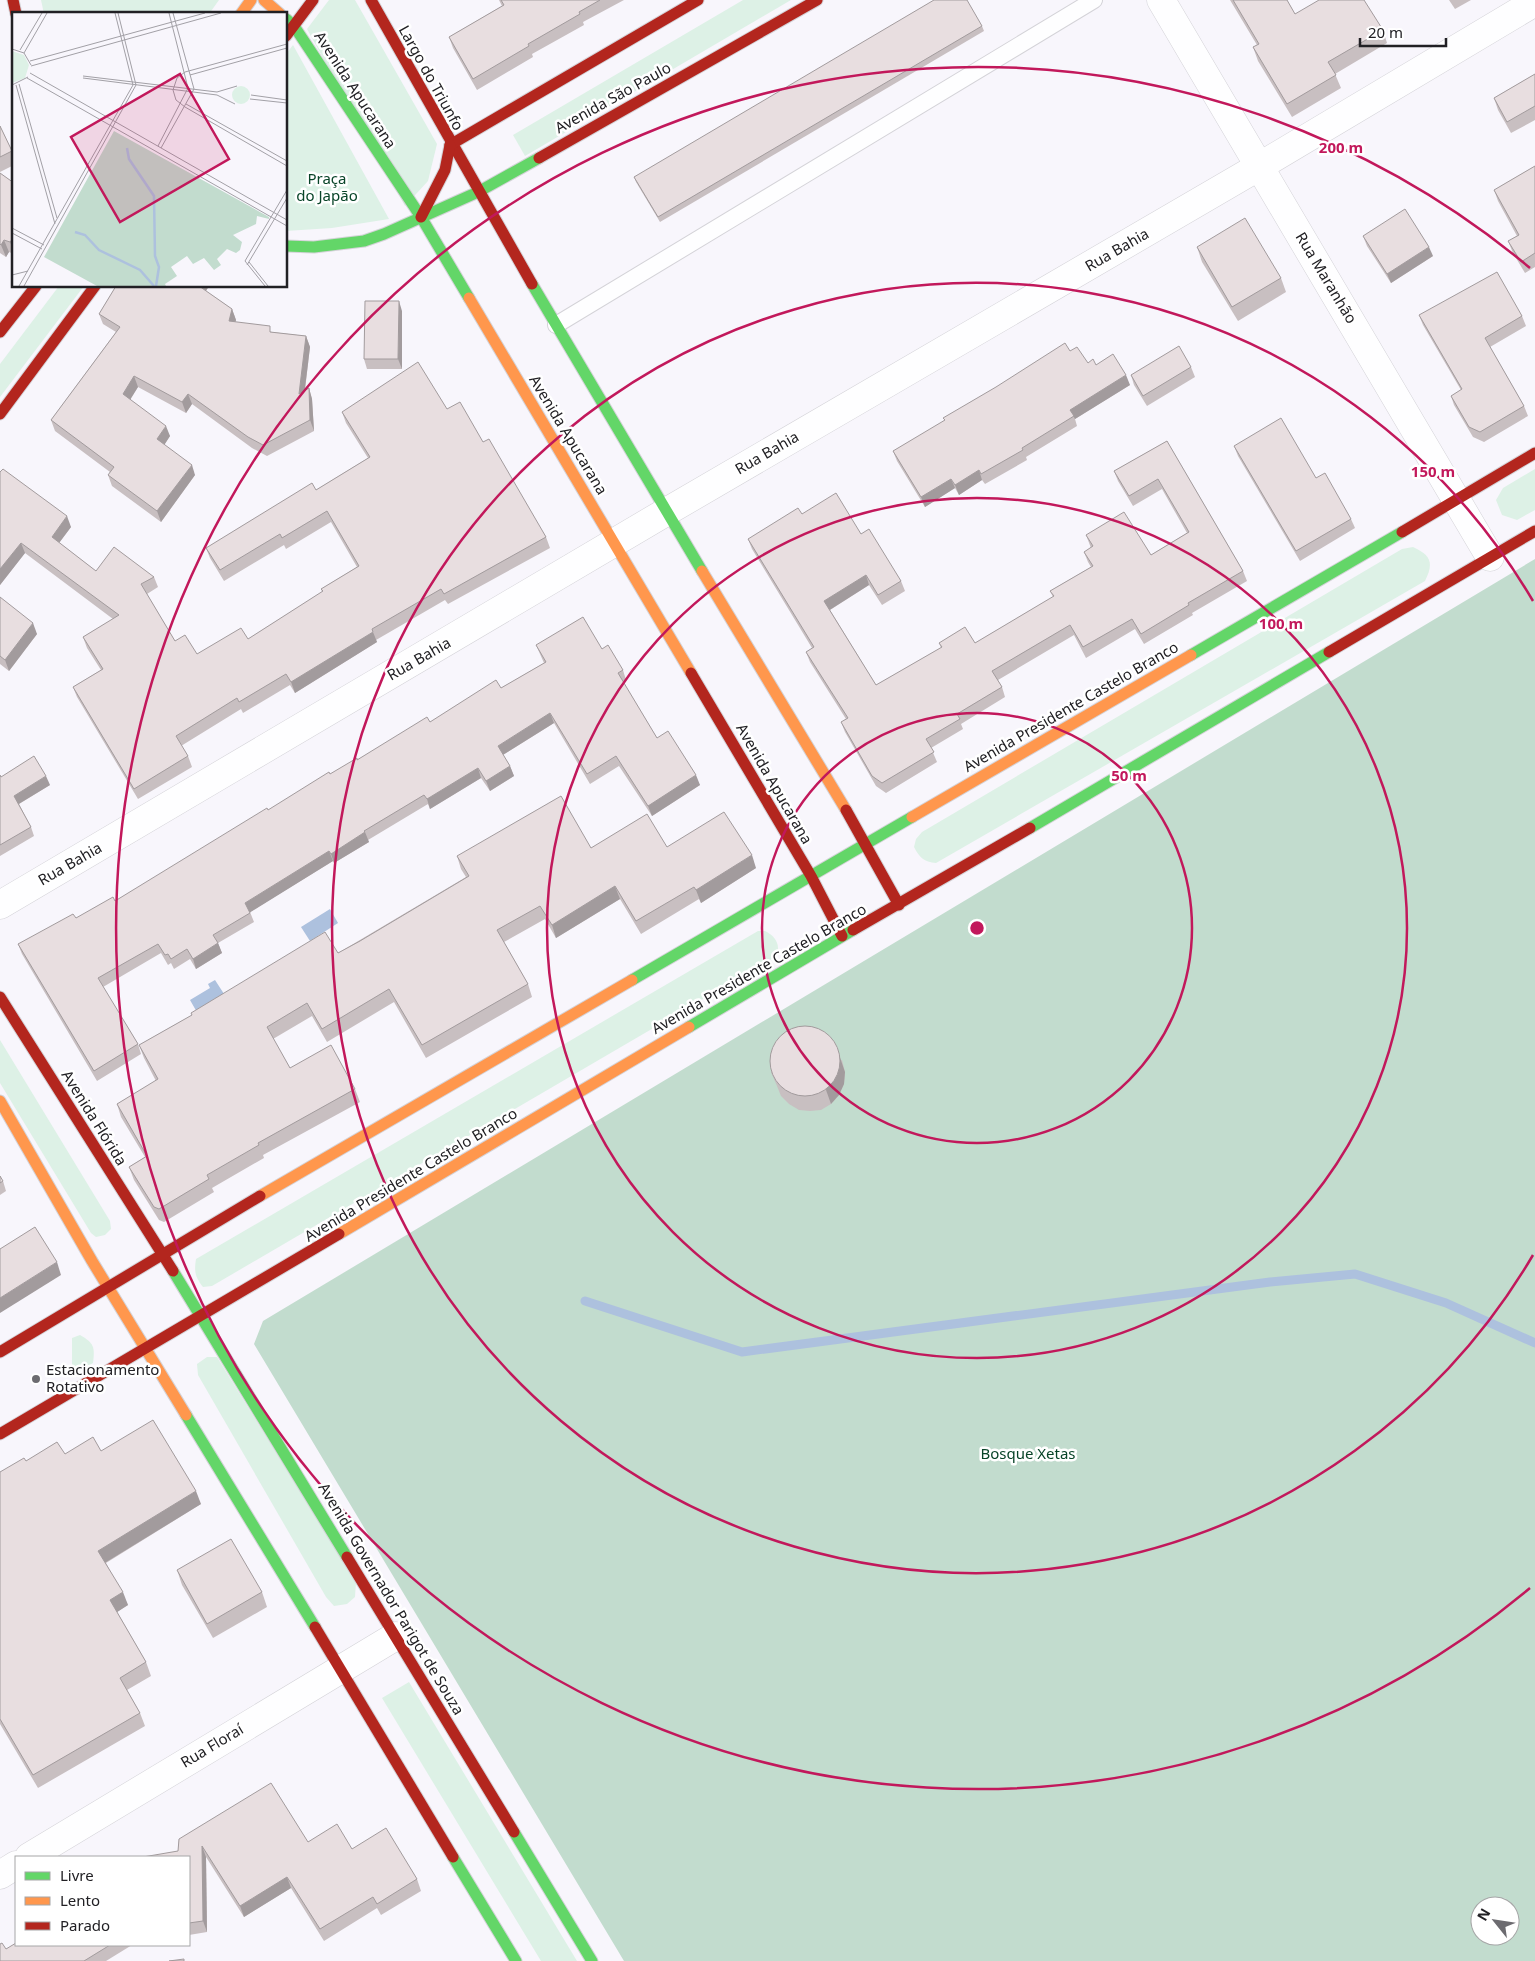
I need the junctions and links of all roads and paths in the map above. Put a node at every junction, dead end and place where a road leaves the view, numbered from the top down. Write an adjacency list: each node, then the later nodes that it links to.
1 (251, 0): 10 (street)
2 (264, 0): 11 (street)
3 (313, 0): 12 (street)
4 (371, 0): 13 (street, Largo do Triunfo)
5 (698, 0): 13 (street)
6 (817, 0): 15 (street, Avenida São Paulo)
7 (1094, 0): 20 (lane)
8 (1161, 0): 14 (street, Rua Maranhão)
9 (1535, 2): 14 (street, Rua Bahia)
10 (242, 12)
11 (278, 12)
12 (290, 22): 16 (street, Avenida Apucarana)
13 (450, 144): 15 (street); 16 (street)
14 (1260, 166): 24 (street, Rua Maranhão); 25 (street, Rua Bahia)
15 (478, 192): 16 (street, Avenida São Paulo); 20 (street)
16 (421, 217): 17 (street); 27 (street, Avenida Apucarana)
17 (288, 246)
18 (34, 288): 21 (street)
19 (94, 288): 22 (street)
20 (556, 324): 25 (street)
21 (0, 332)
22 (0, 414)
23 (1535, 453): 24 (street, Avenida Presidente Castelo Branco)
24 (1457, 500): 28 (street, Rua Maranhão); 29 (street, Avenida Presidente Castelo Branco)
25 (666, 512): 27 (street, Rua Bahia); 29 (street)
26 (1535, 531): 28 (street, Avenida Presidente Castelo Branco)
27 (615, 544): 30 (street, Avenida Apucarana); 31 (street, Rua Bahia)
28 (1490, 557): 32 (street, Avenida Presidente Castelo Branco)
29 (866, 844): 30 (street, Avenida Presidente Castelo Branco); 32 (street)
30 (811, 876): 33 (street, Avenida Apucarana); 36 (street, Avenida Presidente Castelo Branco)
31 (0, 905)
32 (899, 905): 33 (street, Avenida Presidente Castelo Branco)
33 (842, 936): 38 (street, Avenida Presidente Castelo Branco)
34 (0, 997): 36 (street, Avenida Flórida)
35 (0, 1101): 37 (street)
36 (162, 1254): 37 (street, Avenida Presidente Castelo Branco); 38 (street, Avenida Governador Parigot de Souza)
37 (108, 1287): 39 (street); 40 (street, Avenida Presidente Castelo Branco)
38 (201, 1316): 39 (street, Avenida Presidente Castelo Branco); 42 (street, Avenida Governador Parigot de Souza)
39 (146, 1347): 41 (street, Avenida Presidente Castelo Branco); 43 (street)
40 (0, 1352)
41 (0, 1434)
42 (396, 1636): 43 (street, Rua Floraí); 48 (street, Avenida Governador Parigot de Souza)
43 (341, 1668): 44 (street, Rua Floraí); 47 (street)
44 (31, 1856)
45 (15, 1866): 46 (street)
46 (0, 1875)
47 (516, 1961)
48 (592, 1961)

